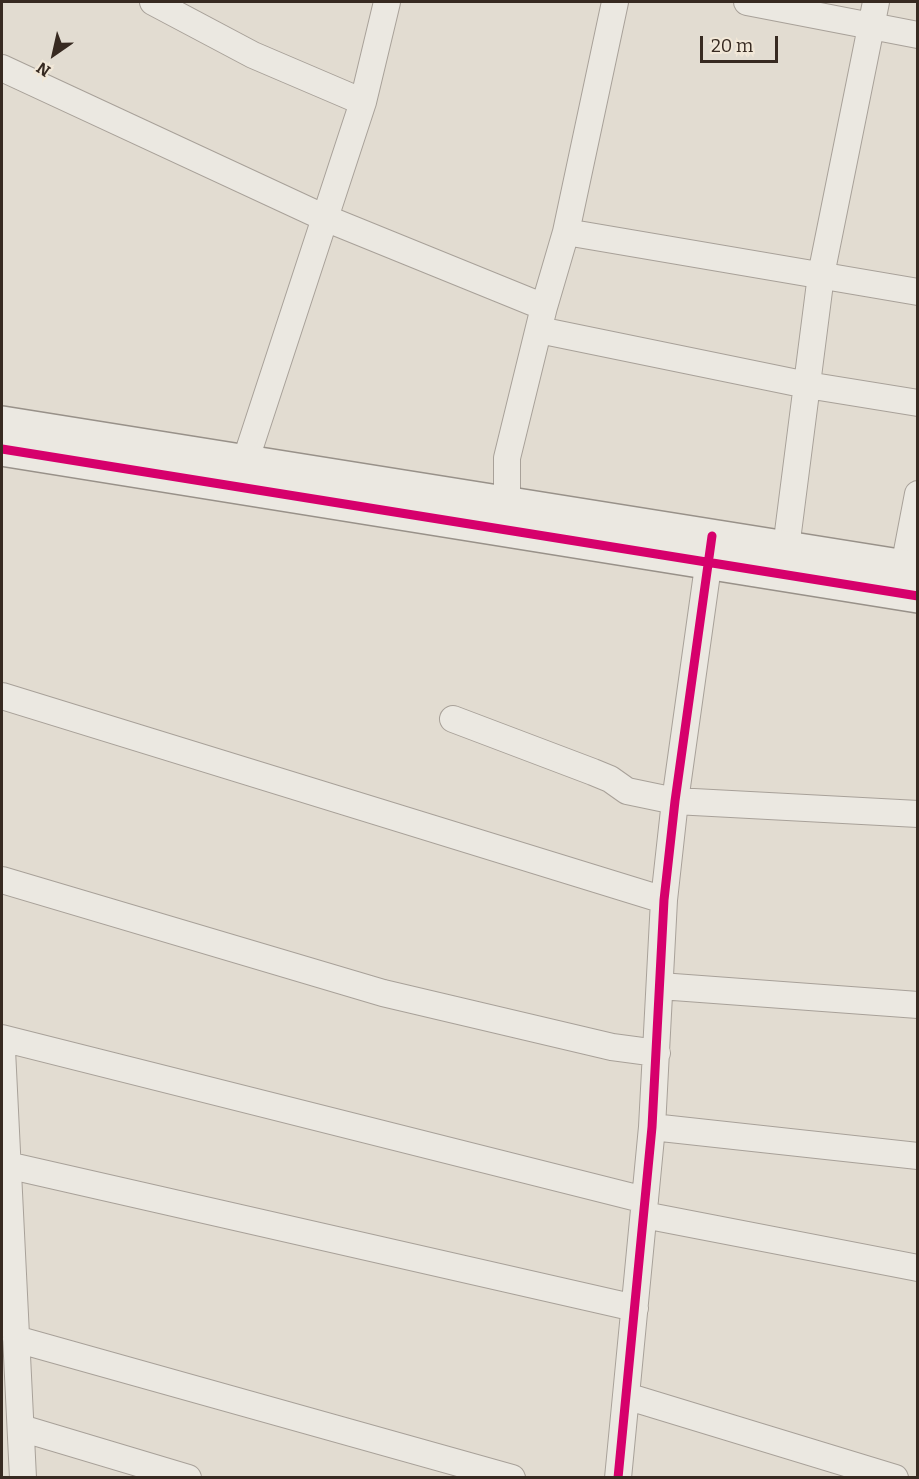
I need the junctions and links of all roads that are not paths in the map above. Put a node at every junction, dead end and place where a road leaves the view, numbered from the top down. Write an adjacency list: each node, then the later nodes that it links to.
1 (153, 2): 8 (street)
2 (387, 2): 8 (street)
3 (615, 2): 10 (street)
4 (747, 2): 5 (street)
5 (874, 14): 6 (street); 11 (street)
6 (918, 35)
7 (2, 68): 9 (street)
8 (363, 102): 9 (street)
9 (325, 218): 13 (street); 18 (street)
10 (567, 232): 11 (street); 13 (street)
11 (821, 275): 12 (street); 14 (street)
12 (918, 292)
13 (541, 319): 14 (street); 20 (street)
14 (807, 385): 15 (street); 21 (street)
15 (918, 403)
16 (2, 423): 18 (street)
17 (2, 449): 20 (street)
18 (245, 462): 20 (street)
19 (918, 494): 23 (street)
20 (509, 517): 22 (street)
21 (786, 548): 22 (street); 23 (street)
22 (710, 549): 23 (street); 26 (street)
23 (913, 577)
24 (2, 696): 29 (street)
25 (453, 719): 26 (street)
26 (675, 801): 27 (street); 29 (street)
27 (918, 814)
28 (2, 880): 34 (street)
29 (664, 900): 30 (street)
30 (660, 986): 31 (street); 34 (street)
31 (918, 1005)
32 (2, 1038): 39 (street)
33 (2, 1050): 35 (street)
34 (657, 1053): 36 (street)
35 (2, 1057): 38 (street)
36 (652, 1127): 37 (street); 39 (street)
37 (918, 1156)
38 (7, 1165): 41 (street); 42 (street)
39 (645, 1208): 40 (street); 42 (street)
40 (918, 1268)
41 (8, 1298): 43 (street)
42 (635, 1308): 44 (street)
43 (16, 1339): 45 (street); 48 (street)
44 (626, 1396): 49 (street); 50 (street)
45 (21, 1428): 46 (street); 47 (street)
46 (24, 1478)
47 (188, 1478)
48 (512, 1478)
49 (618, 1478)
50 (895, 1478)

